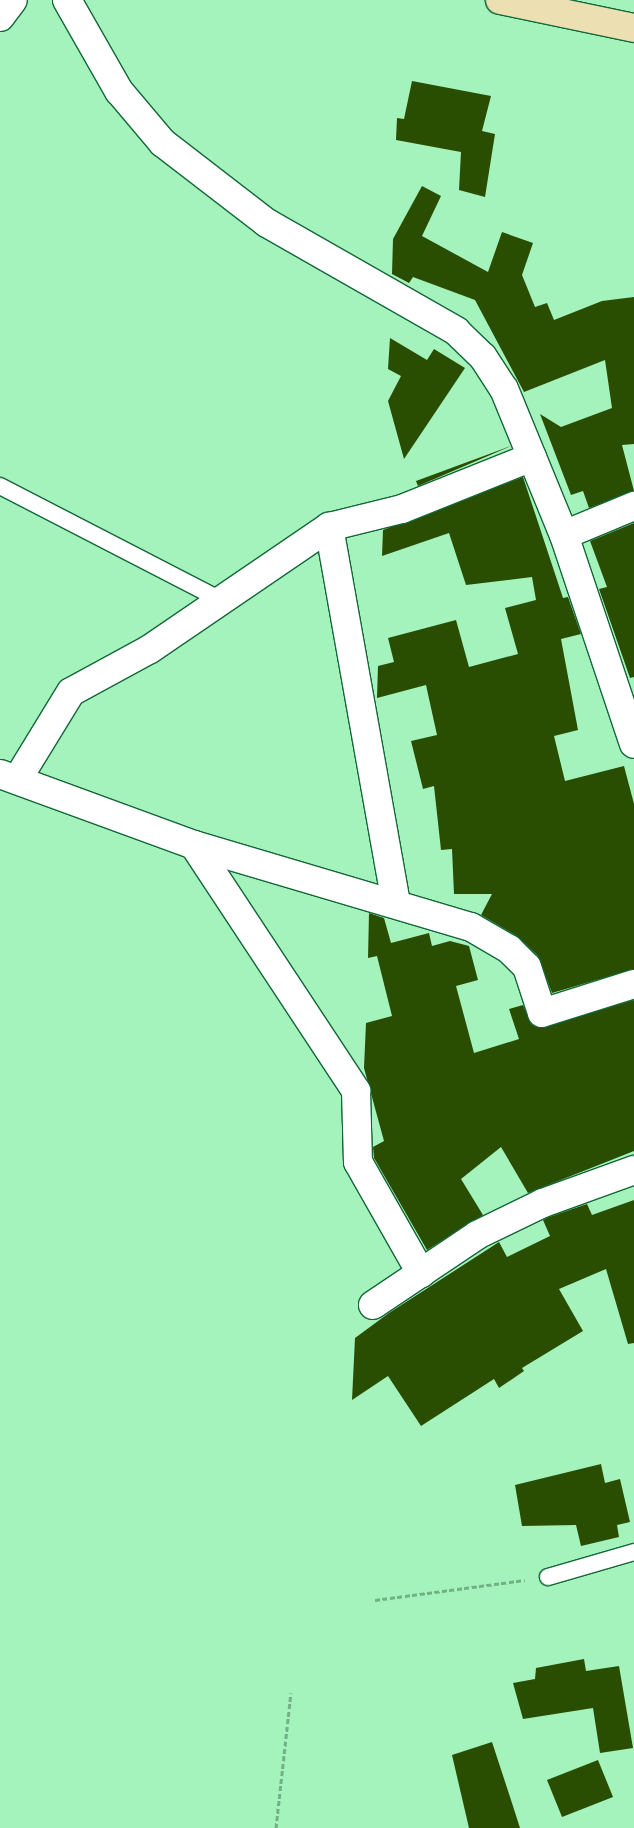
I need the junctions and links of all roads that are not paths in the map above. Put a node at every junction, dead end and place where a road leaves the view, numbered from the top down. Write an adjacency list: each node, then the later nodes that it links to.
1 (13, 0): 4 (street)
2 (67, 0): 6 (street)
3 (500, 0): 5 (main road)
4 (0, 17)
5 (634, 28)
6 (532, 457): 9 (street); 10 (street)
7 (0, 486): 11 (lane)
8 (634, 506): 10 (street)
9 (329, 527): 11 (street); 15 (street)
10 (564, 535): 12 (street)
11 (221, 600): 13 (street)
12 (634, 744)
13 (8, 777): 14 (street)
14 (194, 846): 15 (street); 18 (street)
15 (396, 903): 16 (street)
16 (634, 984)
17 (634, 1170): 18 (street)
18 (421, 1273): 19 (street)
19 (373, 1305)
20 (634, 1552): 21 (lane)
21 (548, 1577)

